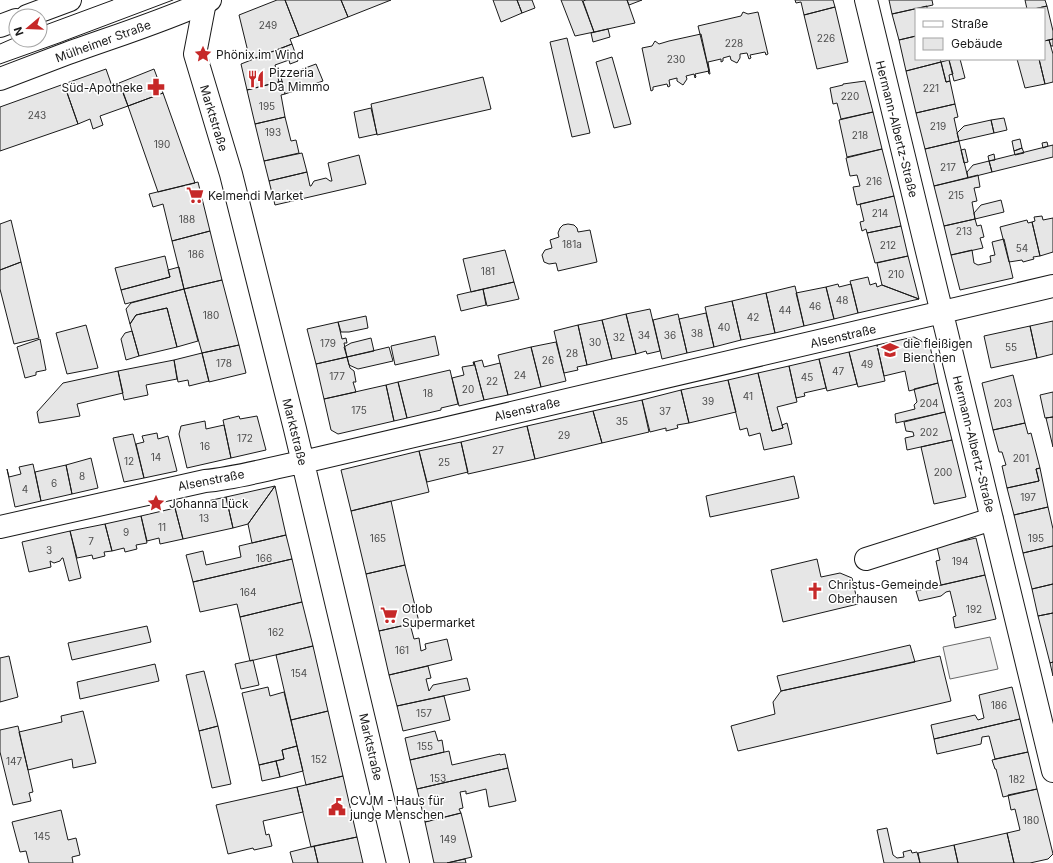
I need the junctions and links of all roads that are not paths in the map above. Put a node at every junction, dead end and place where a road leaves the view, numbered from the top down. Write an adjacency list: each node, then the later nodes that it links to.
1 (70, 0): 4 (street)
2 (866, 0): 7 (street, Hermann-Albertz-Straße)
3 (207, 1): 5 (street, Mülheimer Straße); 8 (street, Marktstraße)
4 (48, 8)
5 (0, 79)
6 (1053, 286): 7 (street, Alsenstraße)
7 (942, 313): 8 (street, Alsenstraße); 9 (street, Hermann-Albertz-Straße)
8 (303, 462): 10 (street, Alsenstraße); 13 (street, Marktstraße)
9 (992, 519): 11 (street); 12 (street, Hermann-Albertz-Straße)
10 (0, 527)
11 (866, 559)
12 (1053, 771)
13 (398, 863)

